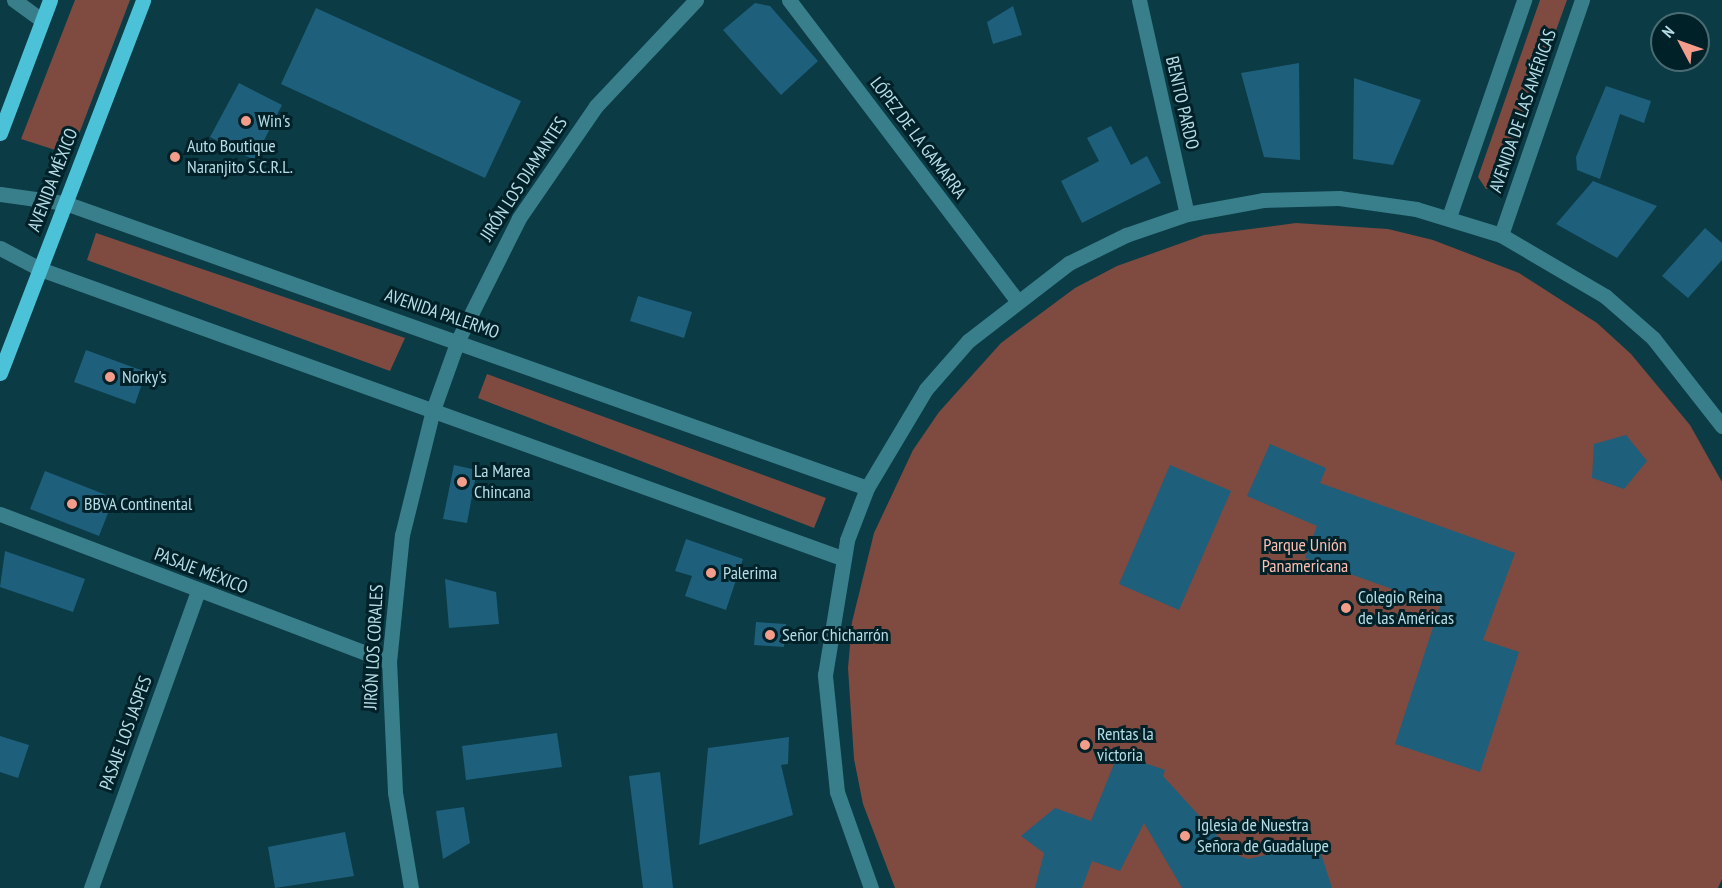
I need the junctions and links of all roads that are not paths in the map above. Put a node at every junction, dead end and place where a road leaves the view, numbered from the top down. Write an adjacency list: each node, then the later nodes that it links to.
1 (14, 0): 9 (street)
2 (50, 0): 9 (main road)
3 (143, 0): 12 (main road, AVENIDA MÉXICO)
4 (696, 0): 19 (street, JIRÓN LOS DIAMANTES)
5 (789, 0): 18 (street, LÓPEZ DE LA GAMARRA)
6 (1139, 0): 13 (street, BENITO PARDO)
7 (1524, 0): 14 (street, AVENIDA DE LAS AMÉRICAS)
8 (1582, 0): 15 (street, AVENIDA DE LAS AMÉRICAS)
9 (42, 20): 10 (main road)
10 (0, 133)
11 (0, 194): 12 (street, AVENIDA PALERMO)
12 (65, 203): 17 (main road, AVENIDA MÉXICO); 19 (street, AVENIDA PALERMO)
13 (1187, 214): 14 (street); 18 (street)
14 (1449, 217): 15 (street)
15 (1501, 235): 22 (street)
16 (0, 248): 17 (street)
17 (40, 269): 20 (main road, AVENIDA MÉXICO); 21 (street)
18 (1016, 299): 23 (street)
19 (458, 340): 21 (street, JIRÓN LOS DIAMANTES); 23 (street, AVENIDA PALERMO)
20 (0, 373)
21 (434, 410): 25 (street); 27 (street, JIRÓN LOS CORALES)
22 (1722, 426)
23 (867, 488): 25 (street)
24 (0, 514): 26 (street, PASAJE MÉXICO)
25 (842, 558): 30 (street)
26 (198, 591): 27 (street, PASAJE MÉXICO); 28 (street, PASAJE LOS JASPES)
27 (390, 662): 29 (street, JIRÓN LOS CORALES)
28 (91, 888)
29 (411, 888)
30 (871, 888)

